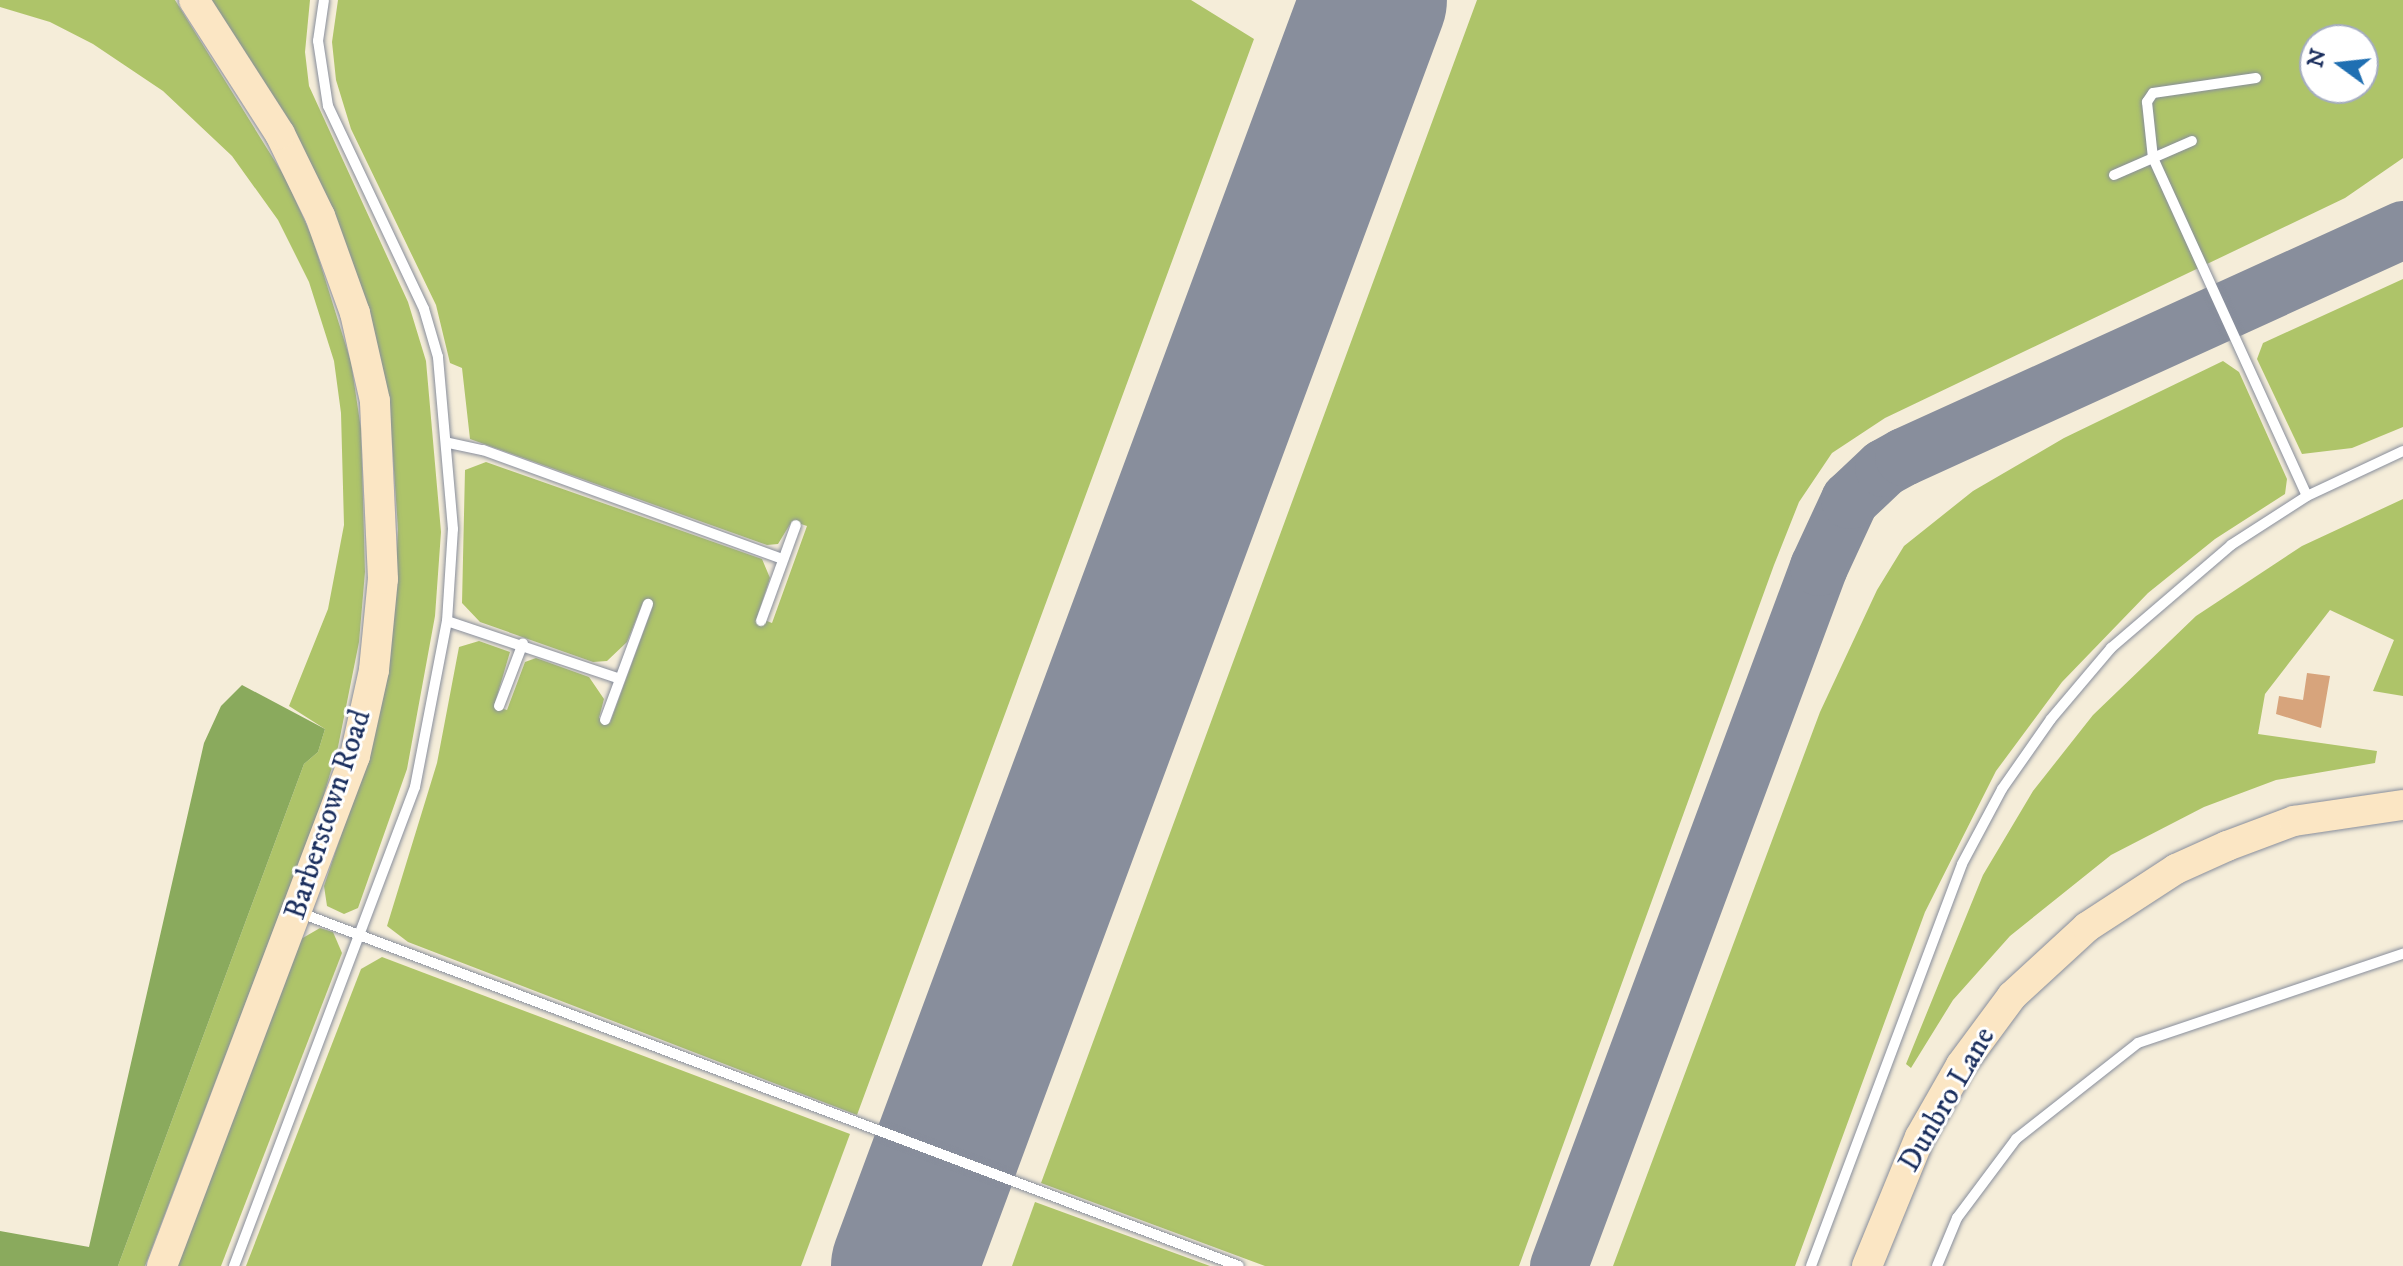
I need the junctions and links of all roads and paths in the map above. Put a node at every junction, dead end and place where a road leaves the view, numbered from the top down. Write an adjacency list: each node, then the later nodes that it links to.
1 (194, 0): 20 (main road, Barberstown Road)
2 (324, 0): 7 (lane)
3 (2256, 78): 5 (lane)
4 (2192, 141): 5 (lane)
5 (2153, 158): 6 (lane); 9 (lane)
6 (2114, 175)
7 (449, 443): 11 (lane); 13 (lane)
8 (2403, 451): 9 (lane)
9 (2307, 496): 26 (lane)
10 (796, 525): 11 (lane)
11 (783, 559): 14 (lane)
12 (648, 604): 16 (lane)
13 (447, 621): 15 (lane); 21 (lane)
14 (761, 621)
15 (523, 643): 16 (lane); 17 (lane)
16 (620, 679): 18 (lane)
17 (499, 706)
18 (605, 720)
19 (2403, 805): 27 (main road, Dunbro Lane)
20 (298, 912): 21 (lane); 23 (main road, Barberstown Road)
21 (362, 935): 24 (lane); 25 (lane)
22 (2403, 954): 28 (lane)
23 (162, 1266)
24 (234, 1266)
25 (1239, 1266)
26 (1811, 1266)
27 (1867, 1266)
28 (1937, 1266)

